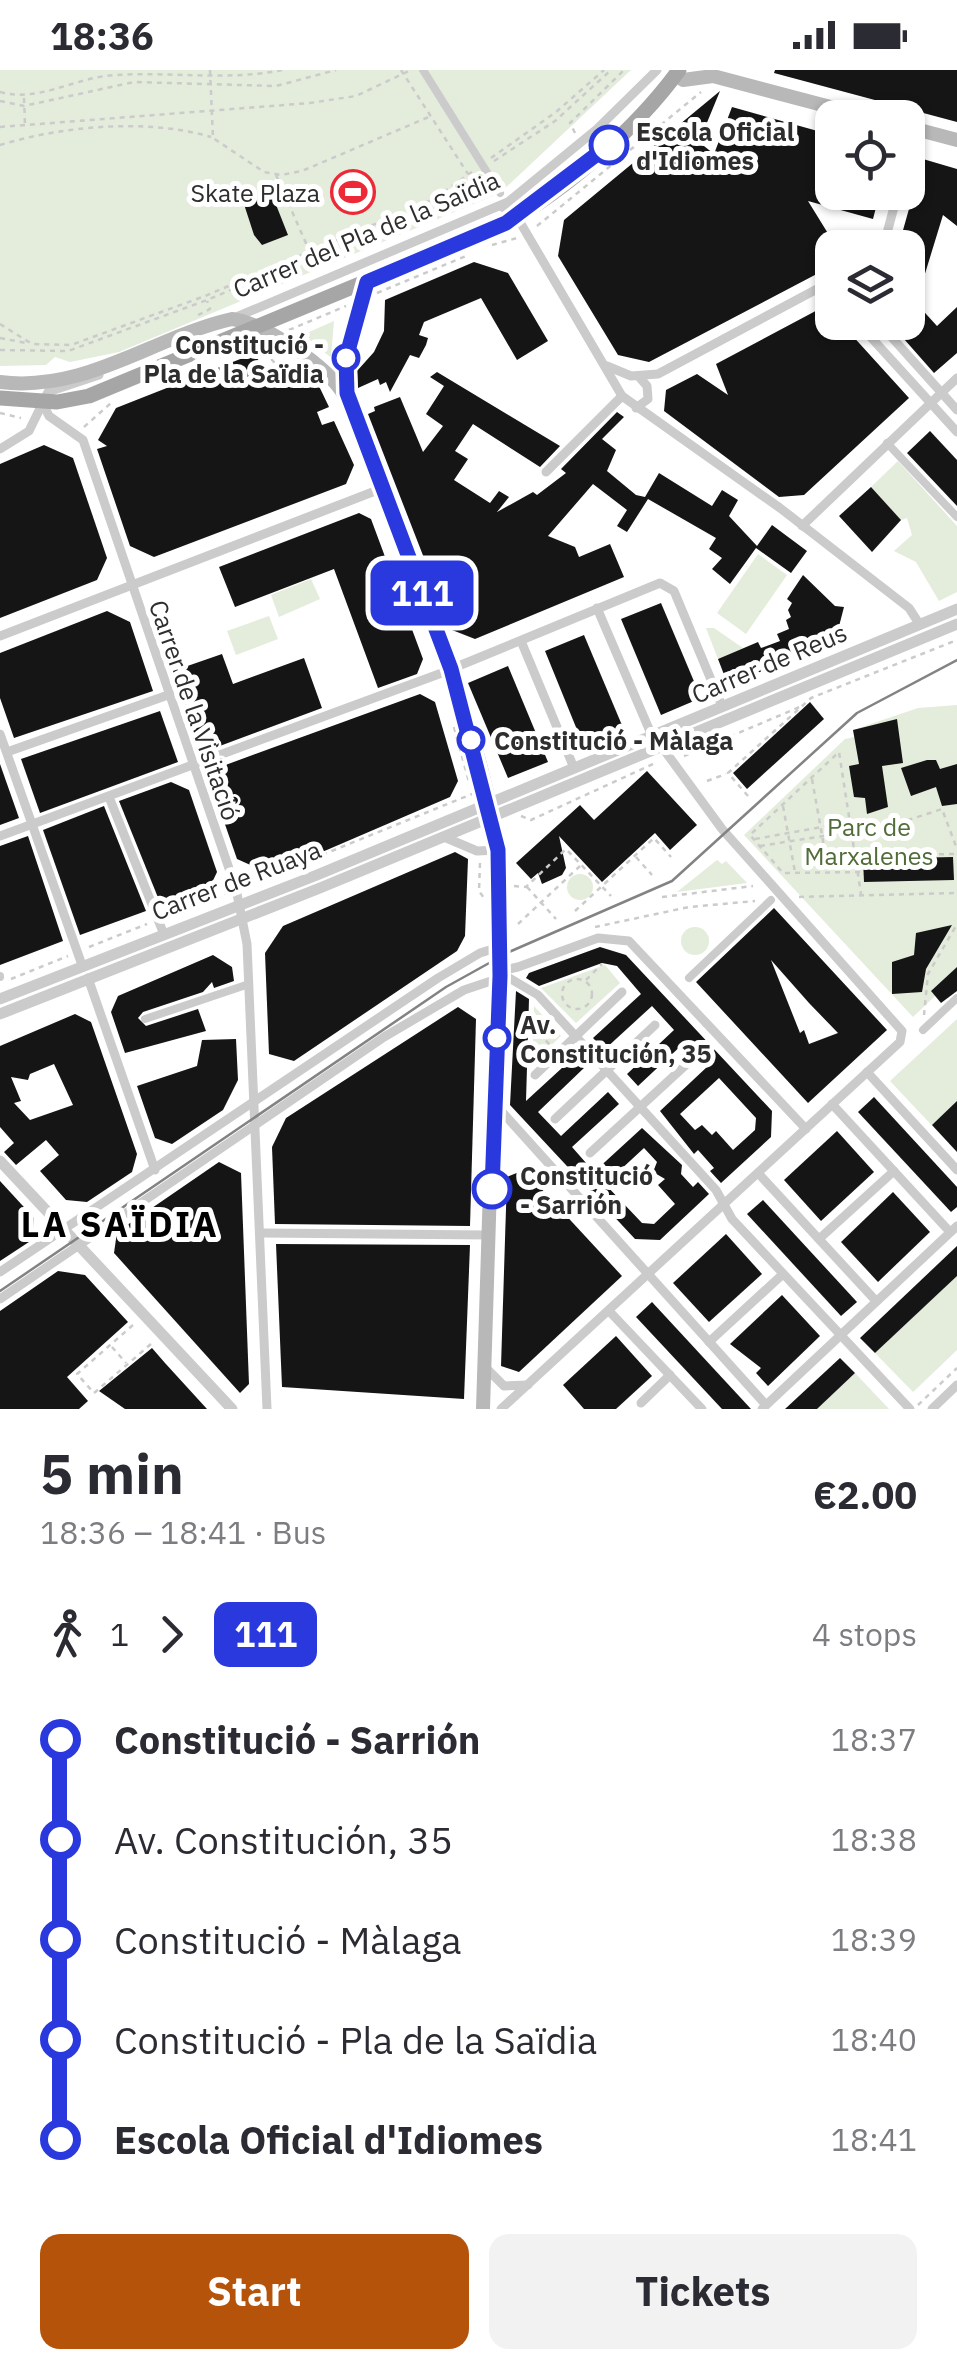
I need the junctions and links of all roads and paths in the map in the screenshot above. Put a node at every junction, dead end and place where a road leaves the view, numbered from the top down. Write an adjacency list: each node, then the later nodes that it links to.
1 (282, 70): 8 (path)
2 (336, 70): 12 (path)
3 (410, 70): 9 (path)
4 (422, 70): 30 (street, bridge)
5 (604, 70): 28 (path)
6 (610, 70): 42 (path)
7 (624, 70): 23 (path)
8 (209, 72): 12 (path); 15 (path)
9 (402, 72): 19 (path); 20 (path)
10 (655, 72): 31 (street, Carrer del Pla de la Saïdia)
11 (685, 73): 17 (main road); 32 (main road, Carrer del Pla de la Saïdia)
12 (209, 84): 18 (path); 19 (path)
13 (705, 88): 34 (path)
14 (0, 92): 15 (path)
15 (24, 96): 18 (path)
16 (0, 102): 18 (path)
17 (815, 103)
18 (24, 106): 21 (path)
19 (211, 112): 21 (path); 25 (path)
20 (431, 116): 29 (path); 38 (path)
21 (25, 126): 22 (path)
22 (0, 128)
23 (575, 128)
24 (925, 131): 26 (main road)
25 (213, 138): 27 (path); 29 (path)
26 (957, 140)
27 (0, 145)
28 (494, 156)
29 (276, 174): 38 (path)
30 (500, 193)
31 (501, 206): 32 (street); 44 (street, Carrer del Pla de la Saïdia)
32 (517, 216): 40 (main road, Carrer del Pla de la Saïdia); 54 (street)
33 (540, 216): 34 (path)
34 (544, 221): 35 (path)
35 (532, 229)
36 (521, 236): 37 (path)
37 (489, 246)
38 (310, 251): 42 (path)
39 (470, 254): 40 (path)
40 (373, 287): 47 (main road, Carrer del Pla de la Saïdia); 67 (main road, Carrer del Pla de la Saïdia)
41 (815, 290): 56 (street)
42 (206, 298): 52 (path); 53 (path)
43 (343, 308): 46 (path)
44 (232, 319): 47 (main road, Carrer del Pla de la Saïdia); 49 (main road, Carrer del Pla de la Saïdia)
45 (0, 324): 52 (path)
46 (286, 331)
47 (260, 334): 55 (path); 62 (main road, Carrer del Pla de la Saïdia); 67 (main road, Carrer del Pla de la Saïdia)
48 (0, 338): 52 (path)
49 (178, 340): 58 (main road, Carrer del Pla de la Saïdia); 62 (street, Carrer del Pla de la Saïdia)
50 (872, 340): 63 (street)
51 (894, 340): 60 (street)
52 (32, 344)
53 (0, 350)
54 (606, 366): 56 (street); 59 (street)
55 (314, 377)
56 (635, 377): 59 (street); 64 (street)
57 (957, 378): 60 (street)
58 (2, 388): 62 (main road)
59 (620, 393): 64 (street); 73 (street)
60 (941, 393): 63 (street); 65 (street)
61 (119, 399): 69 (path)
62 (42, 402): 72 (street); 77 (street, Carrer de la Visitació)
63 (930, 403): 70 (street); 71 (street)
64 (636, 408): 76 (street)
65 (957, 410)
66 (0, 413): 68 (path)
67 (354, 414): 74 (main road)
68 (25, 420)
69 (78, 430)
70 (957, 432)
71 (888, 443): 75 (street); 76 (street)
72 (0, 449)
73 (546, 472)
74 (383, 488): 77 (street); 85 (main road)
75 (957, 517)
76 (802, 526): 80 (street)
77 (132, 584): 82 (street); 86 (street, Carrer de la Visitació)
78 (597, 608): 83 (street); 87 (street); 91 (street)
79 (957, 609): 80 (street, Carrer de Reus)
80 (920, 624): 87 (street, Carrer de Reus)
81 (957, 624): 92 (street, Carrer de Reus)
82 (0, 636)
83 (522, 640): 85 (street); 97 (street)
84 (957, 640): 88 (path)
85 (451, 669): 96 (street); 104 (main road)
86 (168, 695): 93 (street); 96 (street, Carrer de la Visitació)
87 (722, 706): 91 (street, Carrer de Reus)
88 (802, 706): 94 (path); 98 (path)
89 (452, 715): 133 (path)
90 (0, 734): 93 (street)
91 (652, 736): 97 (street, Carrer de Reus)
92 (662, 747): 104 (street, Carrer de Reus); 180 (street)
93 (6, 752): 109 (street)
94 (680, 758)
95 (664, 764): 105 (path)
96 (193, 766): 102 (street); 144 (street, Carrer de la Visitació)
97 (574, 768): 104 (street, Carrer de Reus)
98 (728, 774): 100 (path); 101 (path)
99 (812, 777): 103 (path); 106 (path); 110 (path)
100 (707, 781)
101 (748, 796)
102 (108, 797): 109 (street); 152 (street)
103 (783, 805): 112 (path); 116 (path)
104 (489, 810): 115 (street, Carrer de Ruaya); 119 (main road); 144 (street, Carrer de Ruaya)
105 (518, 814)
106 (852, 821): 110 (path); 111 (path)
107 (948, 824): 108 (path); 111 (path); 120 (path)
108 (957, 824)
109 (31, 825): 114 (street); 158 (street)
110 (820, 827): 112 (path); 113 (path)
111 (853, 830): 113 (path); 121 (path)
112 (788, 832): 116 (path); 117 (path)
113 (822, 835): 117 (path); 126 (path)
114 (0, 836)
115 (442, 837): 119 (street); 144 (street, Carrer de Ruaya)
116 (754, 839): 118 (path)
117 (789, 841): 118 (path); 128 (path)
118 (760, 846): 128 (path)
119 (498, 850): 155 (main road)
120 (957, 852): 121 (path)
121 (858, 855): 127 (path)
122 (635, 856): 123 (path); 129 (path); 134 (path)
123 (672, 857)
124 (481, 858): 143 (path)
125 (582, 866): 131 (path); 134 (path); 142 (path)
126 (828, 872): 127 (path); 128 (path)
127 (860, 872): 135 (path)
128 (795, 873)
129 (652, 875)
130 (514, 886): 131 (path)
131 (526, 886): 142 (path)
132 (753, 886): 139 (path)
133 (244, 887)
134 (602, 887): 138 (path); 145 (path)
135 (861, 894): 136 (path); 140 (path)
136 (957, 894)
137 (221, 895): 146 (path)
138 (610, 896)
139 (662, 897)
140 (799, 897)
141 (771, 900): 149 (path); 160 (street)
142 (541, 902): 147 (path); 150 (path)
143 (488, 904)
144 (240, 910): 152 (street, Carrer de Ruaya); 158 (street, Carrer de Ruaya); 165 (street, Carrer de la Visitació)
145 (576, 911)
146 (164, 917)
147 (556, 919)
148 (154, 920): 153 (path)
149 (608, 922)
150 (518, 924)
151 (957, 924): 173 (path)
152 (163, 932): 158 (street, Carrer de Ruaya)
153 (80, 951)
154 (70, 955): 161 (path)
155 (500, 962): 157 (street); 162 (street); 182 (street); 183 (main road); 187 (street)
156 (602, 964): 164 (path)
157 (518, 967): 162 (street); 188 (street)
158 (85, 972): 168 (street, Carrer de Ruaya); 169 (street, Carrer de Ruaya); 191 (street)
159 (564, 977): 163 (path)
160 (688, 978)
161 (0, 979)
162 (518, 980): 176 (street)
163 (568, 982): 164 (path); 164 (path)
164 (585, 982)
165 (249, 984): 170 (street); 182 (street, Carrer de la Visitació)
166 (622, 992): 176 (street)
167 (957, 998): 173 (street)
168 (0, 999)
169 (0, 1014)
170 (145, 1019)
171 (550, 1020): 175 (path)
172 (655, 1025): 179 (street)
173 (920, 1026)
174 (531, 1030): 175 (path)
175 (538, 1030): 177 (path)
176 (574, 1038): 179 (street); 181 (street)
177 (552, 1048)
178 (689, 1062): 185 (street)
179 (606, 1071): 185 (street); 186 (street)
180 (867, 1072): 184 (street); 192 (street)
181 (535, 1075)
182 (255, 1101): 187 (street, Carrer de la Visitació); 191 (street)
183 (495, 1104): 199 (main road); 204 (street)
184 (832, 1104): 188 (street); 193 (street)
185 (640, 1108): 189 (street); 195 (street)
186 (555, 1119)
187 (256, 1120): 198 (street, Carrer de la Visitació); 201 (street)
188 (806, 1129): 194 (street)
189 (590, 1154)
190 (0, 1160): 197 (street)
191 (155, 1170): 197 (street)
192 (957, 1170)
193 (894, 1171): 196 (street); 200 (street)
194 (758, 1174): 195 (street); 200 (street)
195 (727, 1202): 203 (street); 204 (street)
196 (954, 1229): 206 (street)
197 (64, 1230): 201 (street); 202 (street)
198 (262, 1234): 199 (street); 222 (street, Carrer de la Visitació)
199 (489, 1235): 214 (main road)
200 (819, 1239): 206 (street)
201 (82, 1246): 205 (street); 221 (street)
202 (0, 1272)
203 (784, 1274): 209 (street); 210 (street)
204 (648, 1276): 207 (street); 210 (street)
205 (0, 1299)
206 (876, 1301): 209 (street)
207 (610, 1312): 216 (street); 217 (street)
208 (133, 1325): 212 (path)
209 (839, 1335): 220 (street); 226 (street)
210 (709, 1342): 220 (street)
211 (151, 1344): 213 (path)
212 (110, 1345): 213 (path); 213 (path)
213 (127, 1364)
214 (485, 1365): 217 (street); 223 (main road)
215 (957, 1368): 226 (path)
216 (670, 1375): 219 (street); 225 (street)
217 (530, 1384): 224 (street)
218 (957, 1386): 227 (street)
219 (641, 1402)
220 (764, 1407)
221 (232, 1409)
222 (268, 1409)
223 (483, 1409)
224 (501, 1409)
225 (702, 1409)
226 (912, 1409)
227 (932, 1409)

